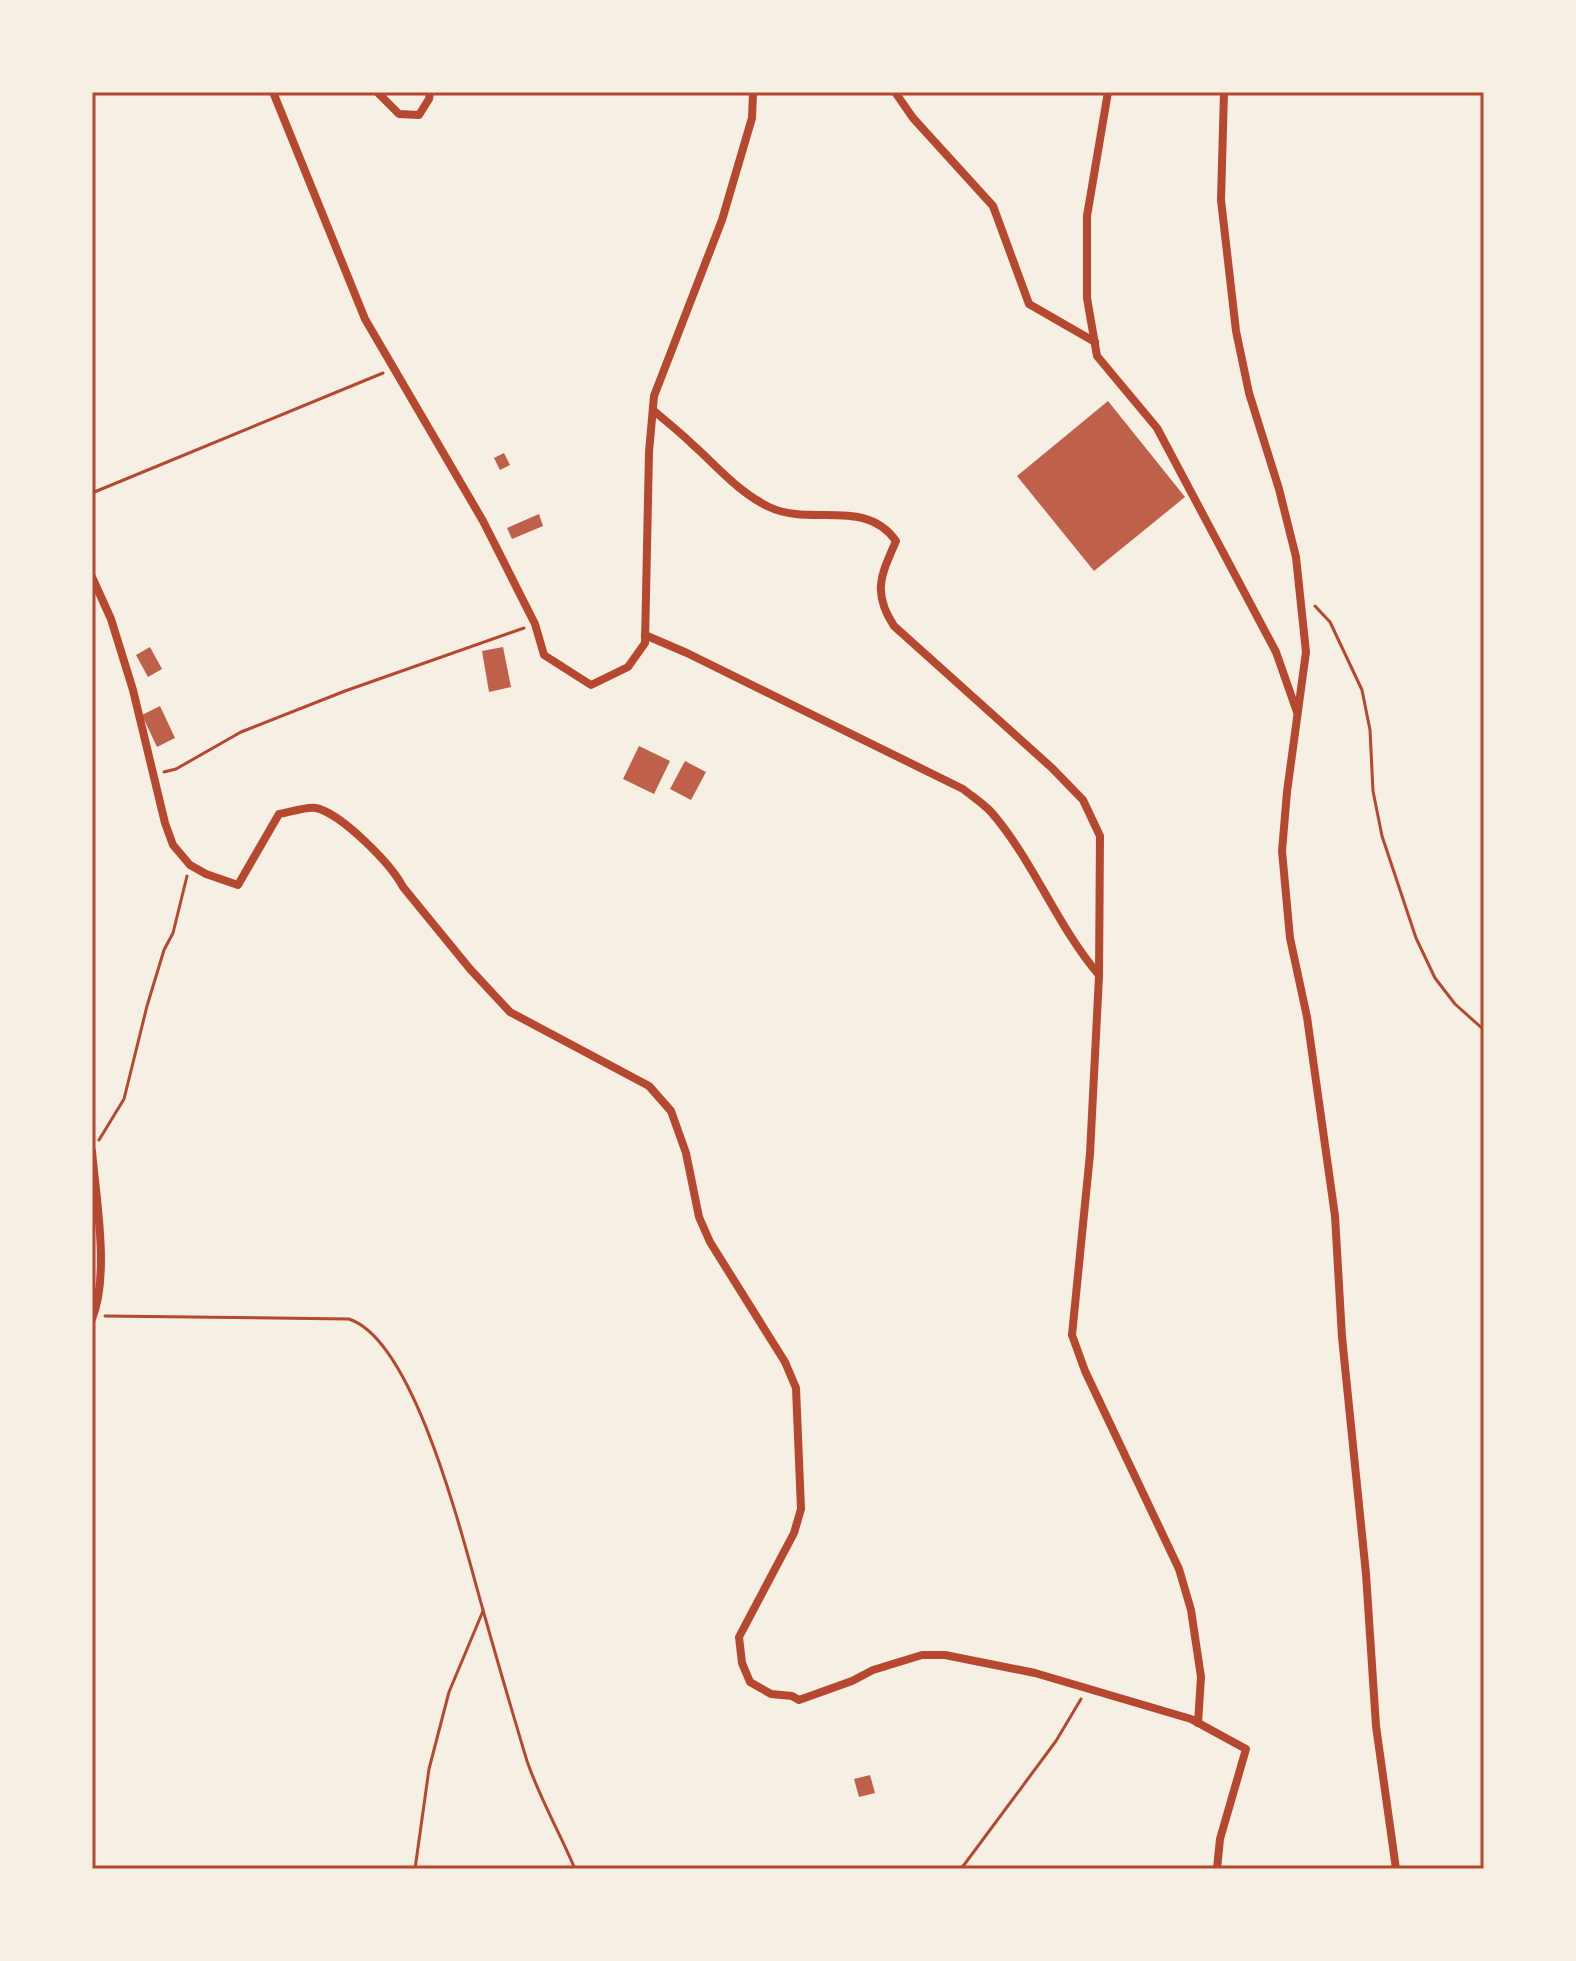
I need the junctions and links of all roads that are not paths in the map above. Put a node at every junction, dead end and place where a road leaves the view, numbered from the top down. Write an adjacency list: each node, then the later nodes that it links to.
1 (273, 92): 11 (street)
2 (377, 92): 3 (street)
3 (430, 92)
4 (753, 92): 9 (street)
5 (895, 92): 8 (street)
6 (1108, 92): 8 (street)
7 (1224, 92): 12 (street)
8 (1095, 342): 12 (street)
9 (654, 411): 11 (street); 13 (street)
10 (92, 577): 16 (street)
11 (645, 635): 13 (street)
12 (1298, 717): 18 (street)
13 (1099, 976): 16 (street)
14 (92, 1151): 15 (street)
15 (93, 1318)
16 (1198, 1723): 17 (street)
17 (1217, 1869)
18 (1396, 1869)

